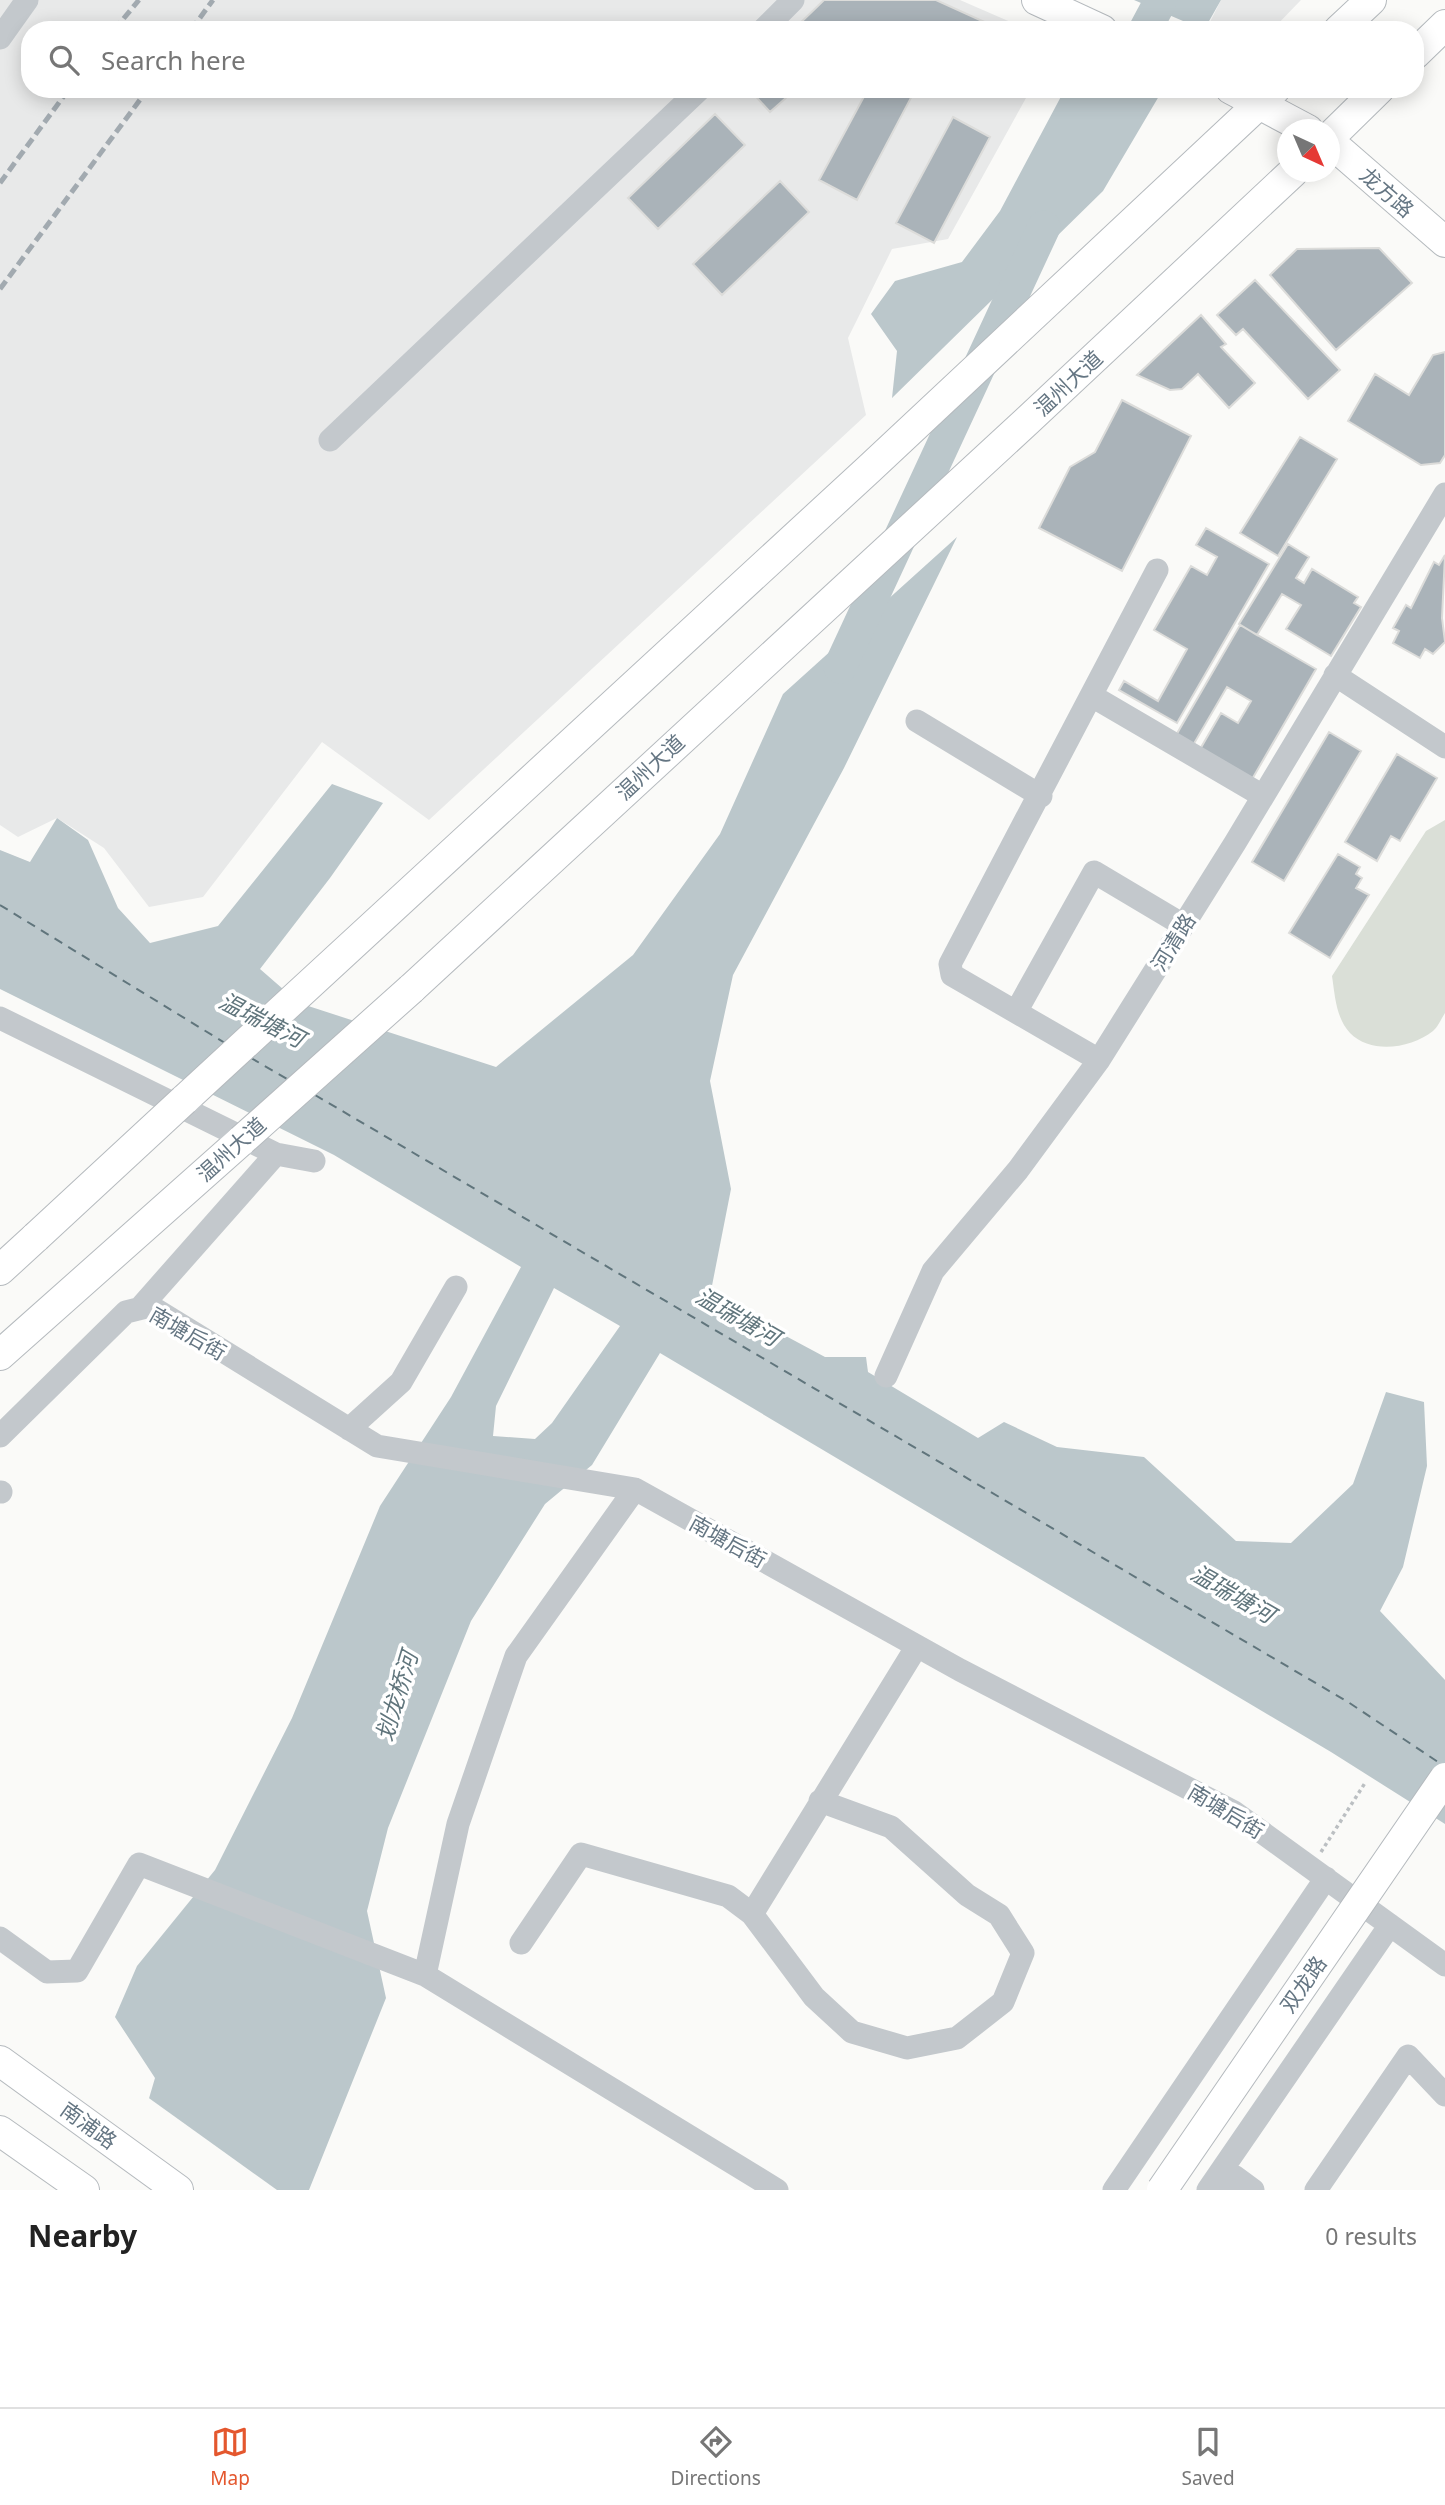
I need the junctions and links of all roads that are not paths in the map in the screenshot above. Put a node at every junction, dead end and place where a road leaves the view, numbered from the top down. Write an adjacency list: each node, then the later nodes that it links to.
1 (27, 0): 9 (street)
2 (793, 0): 5 (street)
3 (1037, 0): 6 (main road)
4 (1371, 0): 7 (main road)
5 (772, 21)
6 (1083, 21)
7 (1349, 21)
8 (1445, 25): 10 (main road)
9 (0, 38)
10 (1424, 45)
11 (691, 98): 20 (street)
12 (1266, 98): 35 (main road, bridge)
13 (1270, 98): 15 (main road)
14 (1370, 98): 16 (main road)
15 (1295, 119)
16 (1340, 129)
17 (1340, 150): 19 (main road, 龙方路)
18 (1282, 182): 38 (main road, 温州大道, bridge)
19 (1445, 242)
20 (330, 440)
21 (1445, 495): 23 (street, 河清路)
22 (1157, 570): 24 (street)
23 (1335, 675): 26 (street); 28 (street, 河清路)
24 (1092, 696): 27 (street); 28 (street)
25 (917, 721): 27 (street)
26 (1445, 747)
27 (1041, 796): 30 (street)
28 (1263, 796): 29 (street, 河清路)
29 (1183, 925): 30 (street); 32 (street, 河清路)
30 (1016, 1012): 32 (street)
31 (0, 1018): 33 (street)
32 (1099, 1060): 39 (street, 河清路)
33 (276, 1154): 34 (street); 37 (street)
34 (314, 1161)
35 (0, 1270)
36 (456, 1287): 40 (street)
37 (139, 1309): 40 (street, 南塘后街); 41 (street, 南塘后街)
38 (0, 1355)
39 (886, 1376)
40 (349, 1429): 42 (street, 南塘后街)
41 (0, 1436)
42 (635, 1489): 43 (street, 南塘后街); 52 (street)
43 (917, 1646): 45 (street); 46 (street, 南塘后街)
44 (1445, 1778): 60 (main road, 双龙路, bridge)
45 (820, 1801): 47 (street); 47 (street)
46 (1326, 1878): 48 (street, 南塘后街); 59 (street)
47 (752, 1914): 50 (street)
48 (1390, 1925): 51 (street, 南塘后街); 61 (street)
49 (0, 1938): 52 (street)
50 (521, 1943)
51 (1445, 1965)
52 (425, 1975): 58 (street)
53 (0, 2061): 57 (main road, 南浦路)
54 (1445, 2095): 64 (street)
55 (0, 2131): 56 (main road)
56 (84, 2190)
57 (178, 2190)
58 (777, 2190)
59 (1114, 2190)
60 (1162, 2190)
61 (1208, 2190)
62 (1224, 2190): 63 (street)
63 (1253, 2190)
64 (1316, 2190)

